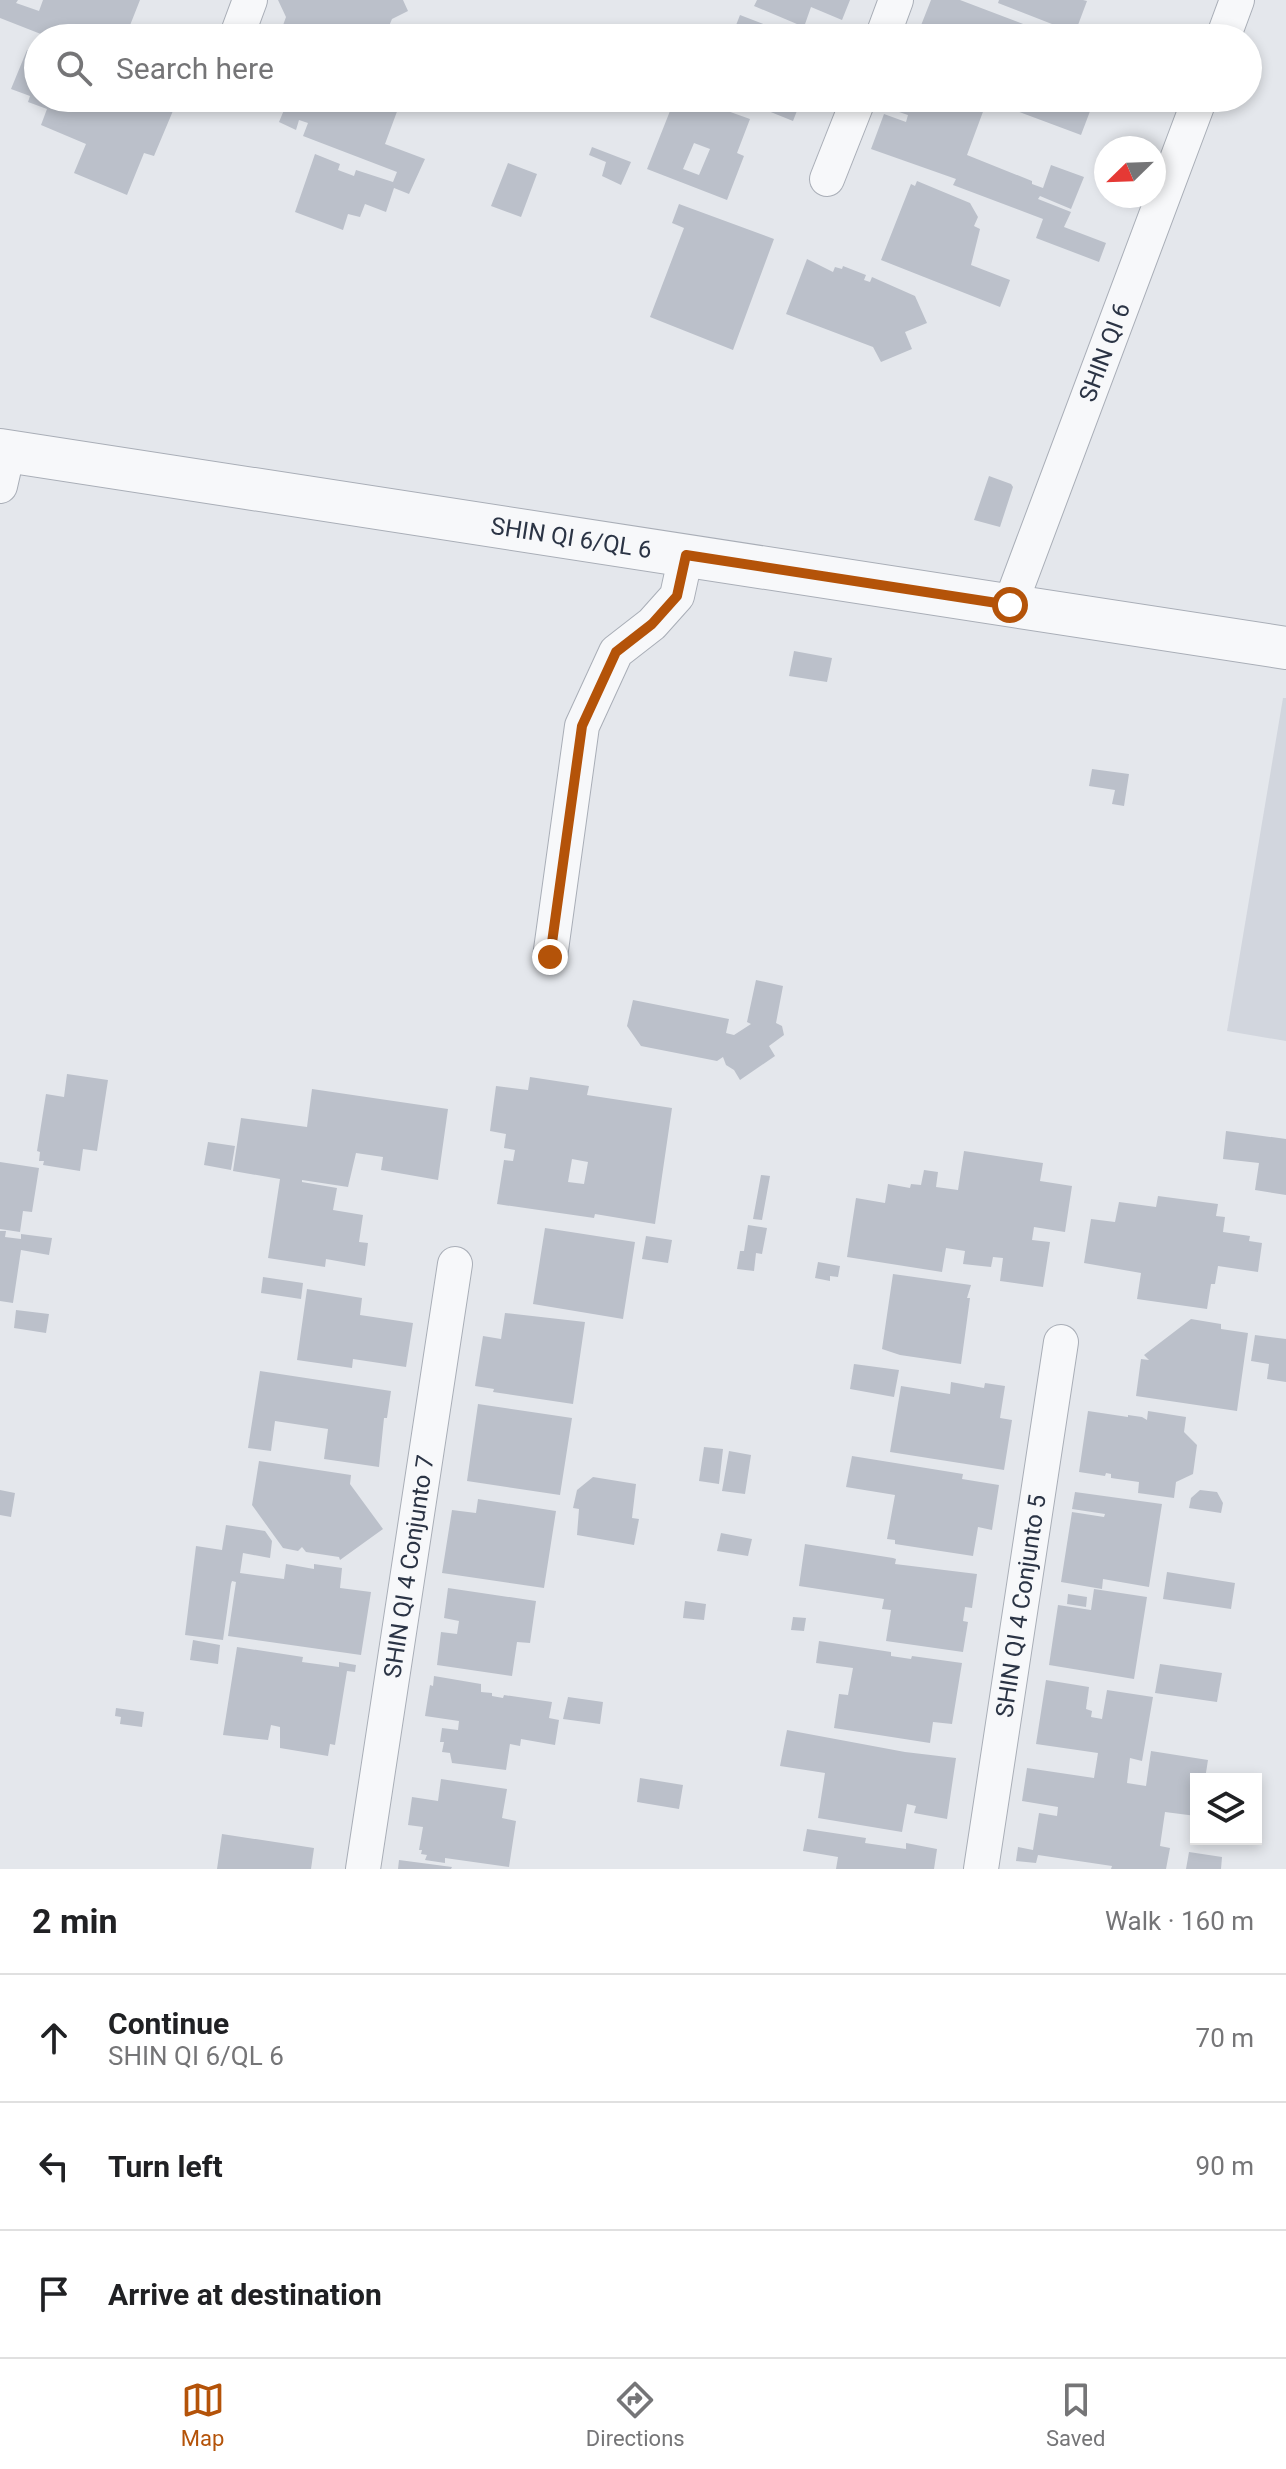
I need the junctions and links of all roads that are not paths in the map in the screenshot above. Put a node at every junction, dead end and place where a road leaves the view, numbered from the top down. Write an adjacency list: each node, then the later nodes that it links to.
1 (250, 0): 4 (street)
2 (896, 0): 5 (street)
3 (1237, 0): 6 (street)
4 (241, 24)
5 (887, 24)
6 (1228, 24)
7 (853, 112): 9 (street)
8 (1195, 112): 12 (street, SHIN QI 6)
9 (827, 179)
10 (3, 462): 11 (street, SHIN QI 6/QL 6)
11 (686, 555): 12 (street, SHIN QI 6/QL 6); 14 (street)
12 (1010, 605): 13 (street, SHIN QI 6/QL 6)
13 (1286, 648)
14 (550, 957)
15 (455, 1264): 17 (street, SHIN QI 4 Conjunto 7)
16 (1061, 1342): 18 (street, SHIN QI 4 Conjunto 5)
17 (363, 1869)
18 (981, 1869)

